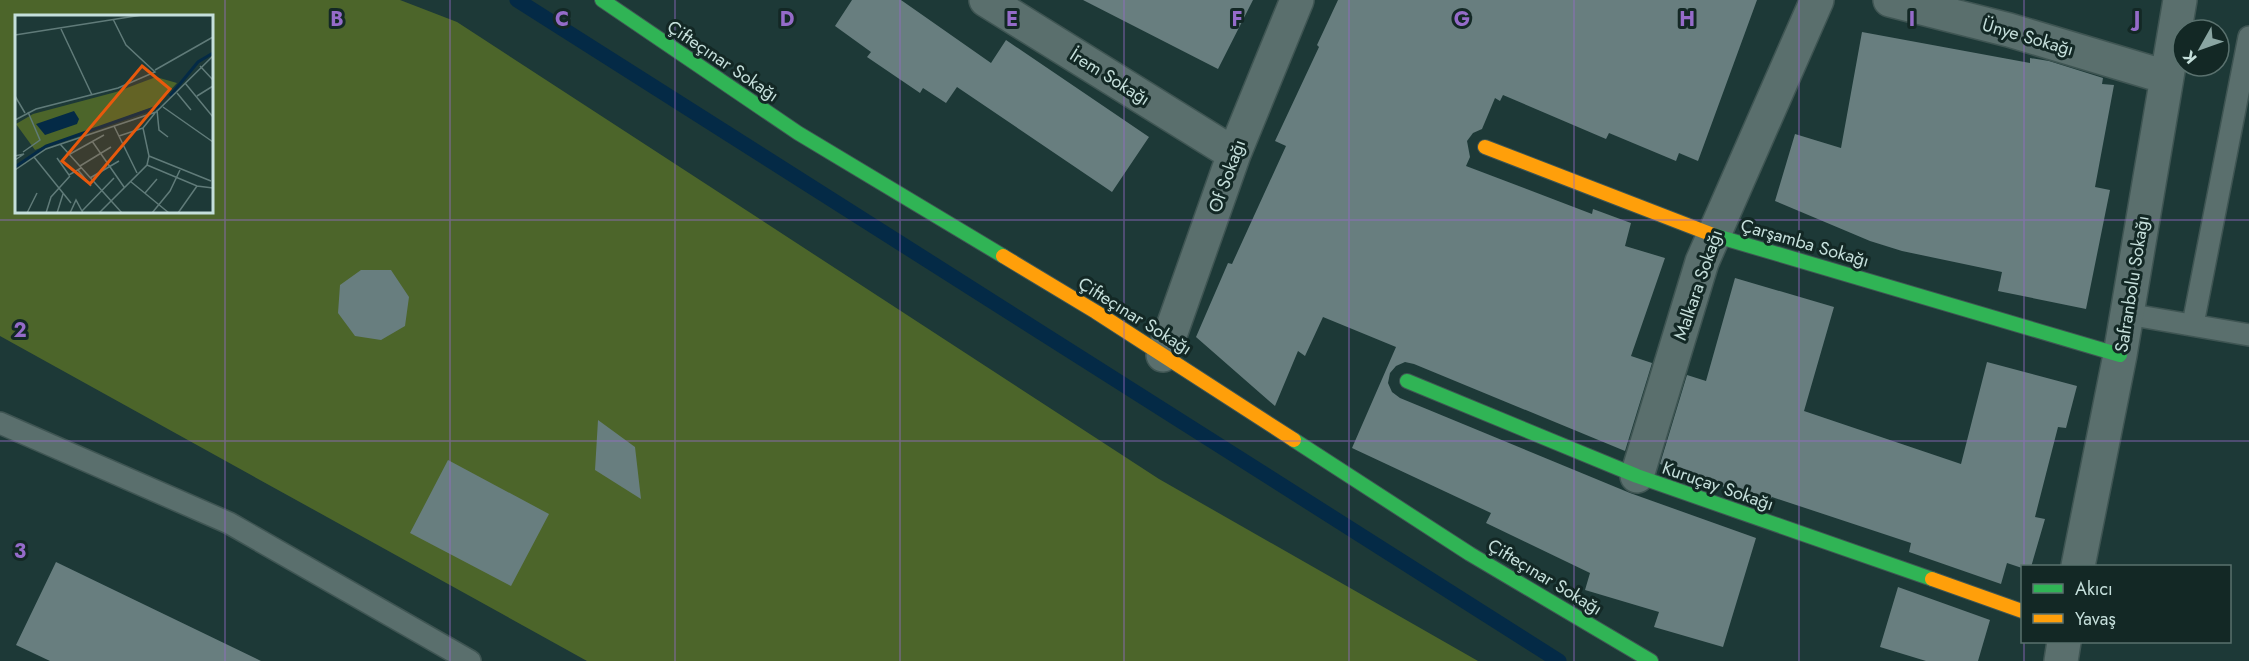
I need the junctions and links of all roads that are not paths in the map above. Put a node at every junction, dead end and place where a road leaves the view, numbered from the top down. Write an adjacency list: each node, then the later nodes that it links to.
1 (602, 0): 15 (street, Çifteçınar Sokağı)
2 (986, 0): 10 (street, İrem Sokağı)
3 (1297, 0): 10 (street, Of Sokağı)
4 (1816, 0): 11 (street, Malkara Sokağı)
5 (1890, 0): 8 (street, Ünye Sokağı)
6 (2180, 0): 8 (street, Safranbolu Sokağı)
7 (2249, 37): 13 (lane)
8 (2166, 76): 12 (street, Safranbolu Sokağı)
9 (1485, 147): 11 (street, Çarşamba Sokağı)
10 (1234, 154): 15 (street, Of Sokağı)
11 (1714, 235): 16 (street, Çarşamba Sokağı); 19 (street, Malkara Sokağı)
12 (2127, 314): 13 (lane); 16 (street, Safranbolu Sokağı)
13 (2193, 324): 14 (lane)
14 (2249, 335)
15 (1163, 355): 24 (street, Çifteçınar Sokağı)
16 (2121, 355): 20 (street, Safranbolu Sokağı)
17 (1407, 381): 19 (street, Kuruçay Sokağı)
18 (0, 423): 23 (lane)
19 (1638, 476): 21 (street, Kuruçay Sokağı)
20 (2078, 565)
21 (2021, 611)
22 (2064, 643): 25 (street)
23 (470, 661)
24 (1651, 661)
25 (2061, 661)

